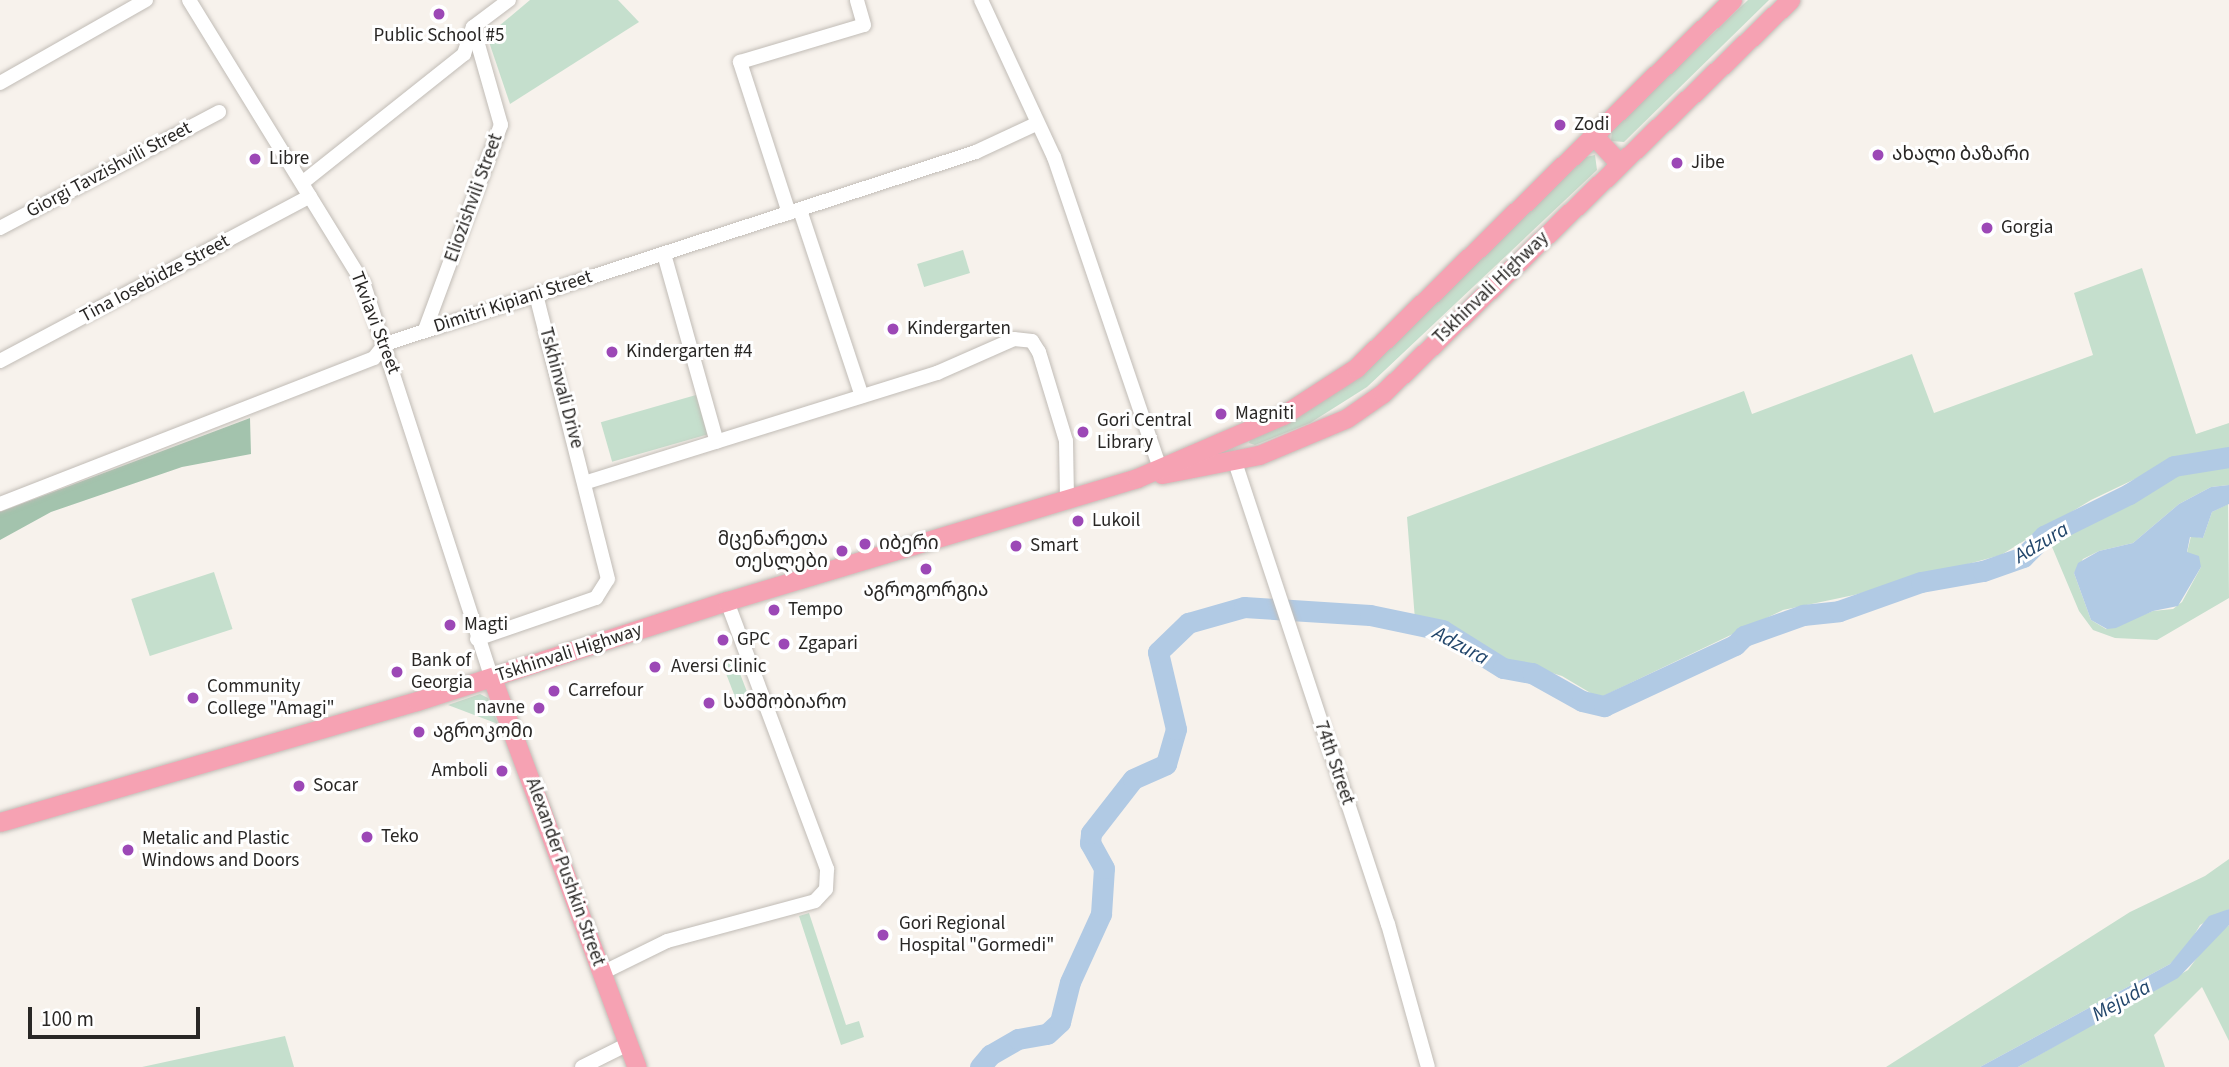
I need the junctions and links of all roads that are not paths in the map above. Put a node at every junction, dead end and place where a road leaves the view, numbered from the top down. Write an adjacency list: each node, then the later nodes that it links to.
1 (146, 0): 9 (street)
2 (189, 0): 14 (street, Tkviavi Street)
3 (509, 0): 8 (street)
4 (857, 0): 15 (street)
5 (981, 0): 11 (street)
6 (1732, 0): 12 (main road, Tskhinvali Highway)
7 (1790, 0): 13 (main road, Tskhinvali Highway)
8 (473, 27): 14 (street, Tina Iosebidze Street); 19 (street, Eliozishvili Street)
9 (0, 83)
10 (219, 112): 16 (street, Giorgi Tavzishvili Street)
11 (1036, 124): 15 (street, Dimitri Kipiani Street); 26 (street)
12 (1593, 135): 13 (main road); 23 (main road, Tskhinvali Highway)
13 (1619, 163): 25 (main road, Tskhinvali Highway)
14 (306, 190): 20 (street, Tkviavi Street); 21 (street, Tina Iosebidze Street)
15 (794, 211): 17 (street, Dimitri Kipiani Street); 22 (street)
16 (0, 228)
17 (664, 254): 18 (street, Dimitri Kipiani Street); 24 (street)
18 (536, 295): 19 (street, Dimitri Kipiani Street); 28 (street, Tskhinvali Drive)
19 (425, 330): 20 (street, Dimitri Kipiani Street)
20 (385, 344): 30 (street, Dimitri Kipiani Street); 32 (street, Tkviavi Street)
21 (0, 361)
22 (862, 396): 24 (street); 29 (street)
23 (1232, 437): 25 (main road); 26 (main road, Tskhinvali Highway)
24 (717, 442): 28 (street)
25 (1235, 462): 27 (main road, Tskhinvali Highway); 39 (street, 74th Street)
26 (1160, 468): 27 (main road, Tskhinvali Highway)
27 (1137, 478): 29 (main road, Tskhinvali Highway)
28 (587, 482): 32 (street, Tskhinvali Drive)
29 (1067, 499): 31 (main road, Tskhinvali Highway)
30 (0, 504)
31 (727, 601): 33 (main road, Tskhinvali Highway); 35 (street)
32 (477, 639): 33 (street, Tkviavi Street)
33 (492, 678): 34 (main road, Tskhinvali Highway); 35 (main road, Alexander Pushkin Street)
34 (0, 822)
35 (602, 973): 36 (main road, Alexander Pushkin Street)
36 (628, 1044): 37 (street); 38 (main road, Alexander Pushkin Street)
37 (582, 1067)
38 (637, 1067)
39 (1428, 1067)

